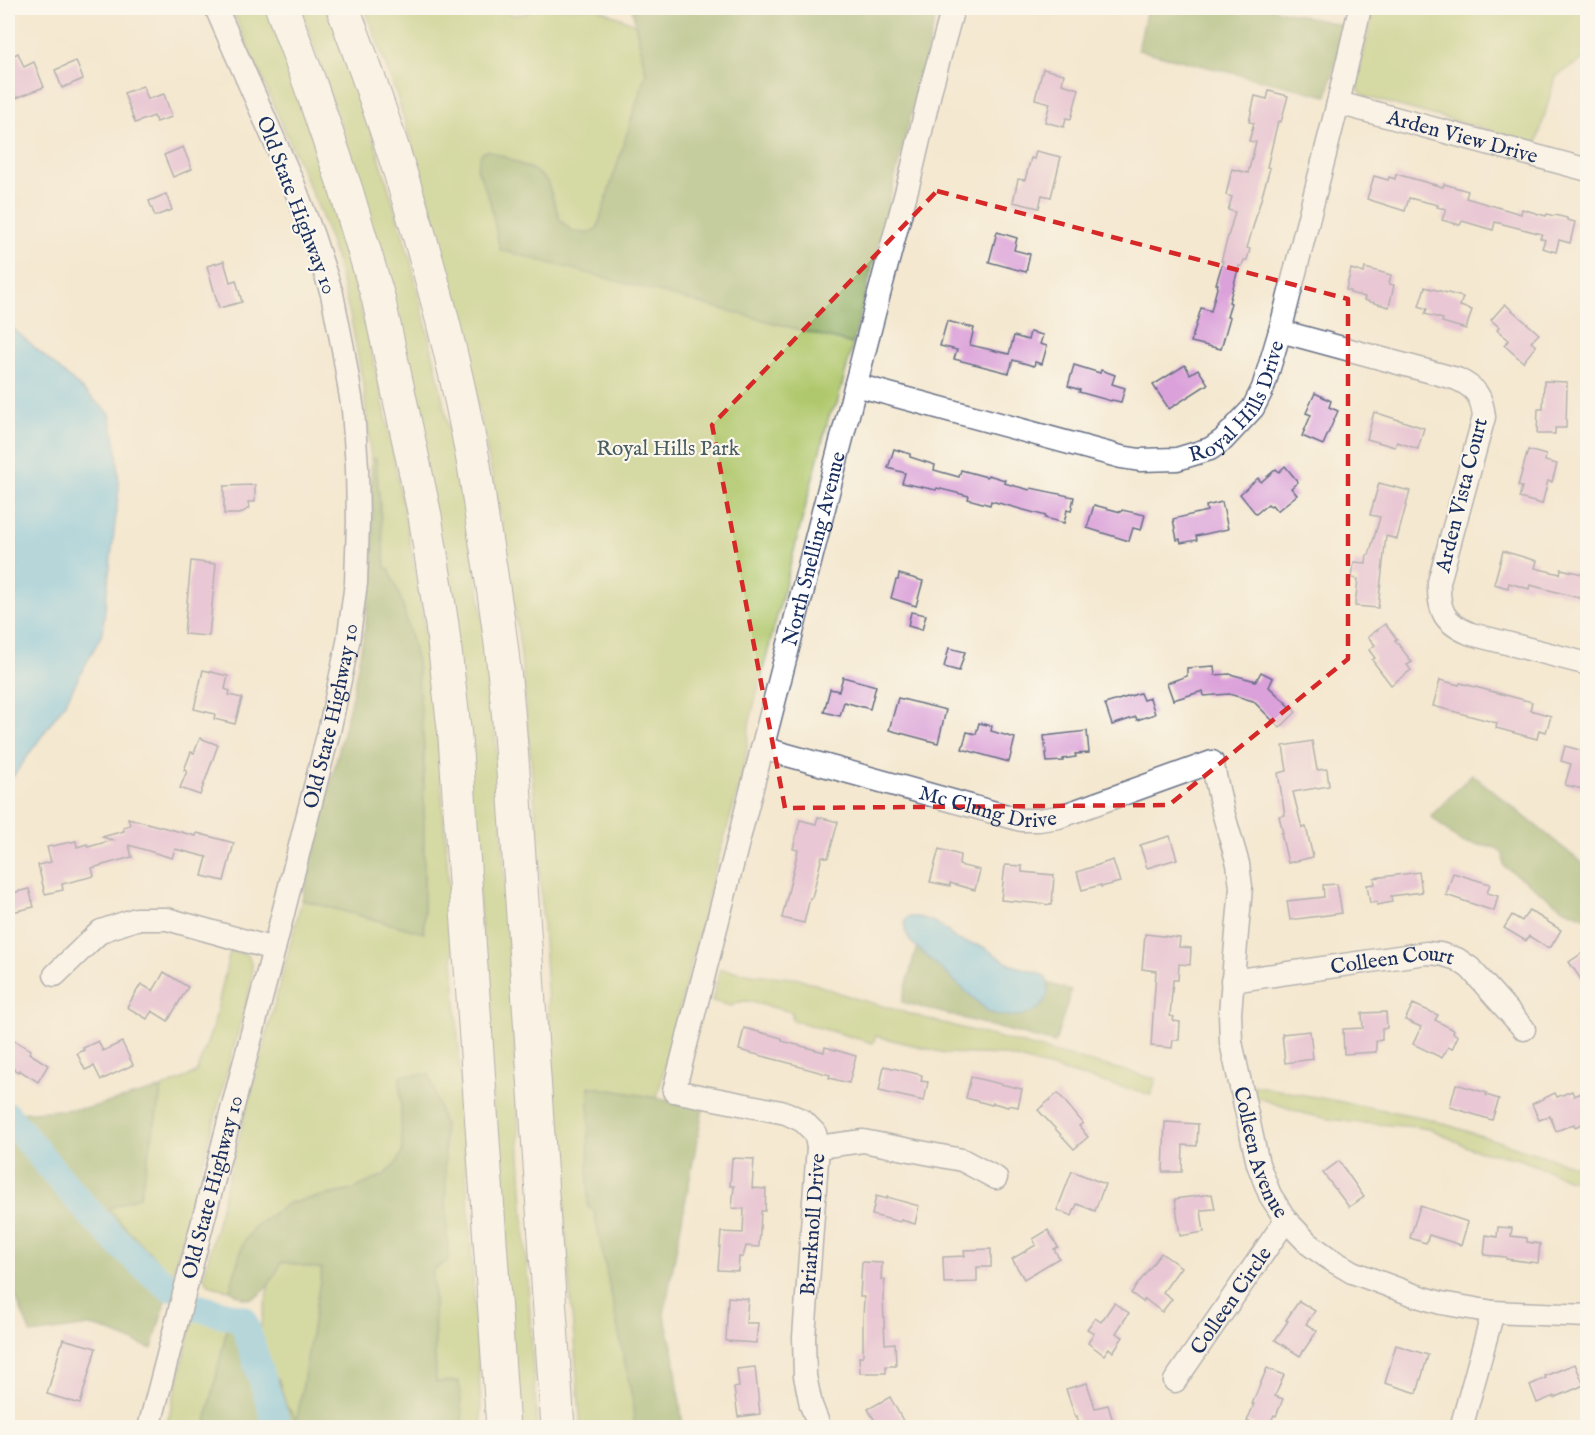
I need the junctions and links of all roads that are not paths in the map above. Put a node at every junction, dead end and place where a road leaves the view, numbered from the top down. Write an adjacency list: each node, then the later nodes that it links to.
1 (216, 8): 13 (street, Old State Highway 10)
2 (282, 8): 25 (highway)
3 (343, 8): 26 (highway)
4 (953, 8): 9 (street, North Snelling Avenue)
5 (1360, 8): 6 (street, Royal Hills Drive)
6 (1338, 103): 7 (street, Arden View Drive); 8 (street, Royal Hills Drive)
7 (1587, 170)
8 (1280, 331): 9 (street, Royal Hills Drive); 10 (street, Arden Vista Court)
9 (856, 385): 11 (street, North Snelling Avenue)
10 (1587, 664)
11 (762, 748): 12 (street, Mc Clung Drive); 17 (street, North Snelling Avenue)
12 (1212, 762): 15 (street, Colleen Avenue)
13 (274, 949): 14 (street); 24 (street, Old State Highway 10)
14 (55, 975)
15 (1232, 981): 16 (street, Colleen Court); 20 (street, Colleen Avenue)
16 (1524, 1029)
17 (674, 1091): 18 (street, Briarknoll Drive)
18 (818, 1147): 19 (street); 27 (street, Briarknoll Drive)
19 (996, 1178)
20 (1286, 1220): 21 (street, Colleen Avenue); 23 (street, Colleen Circle)
21 (1493, 1312): 22 (street, Colleen Avenue); 28 (street)
22 (1587, 1316)
23 (1175, 1381)
24 (148, 1428)
25 (503, 1428)
26 (558, 1428)
27 (820, 1428)
28 (1461, 1428)

